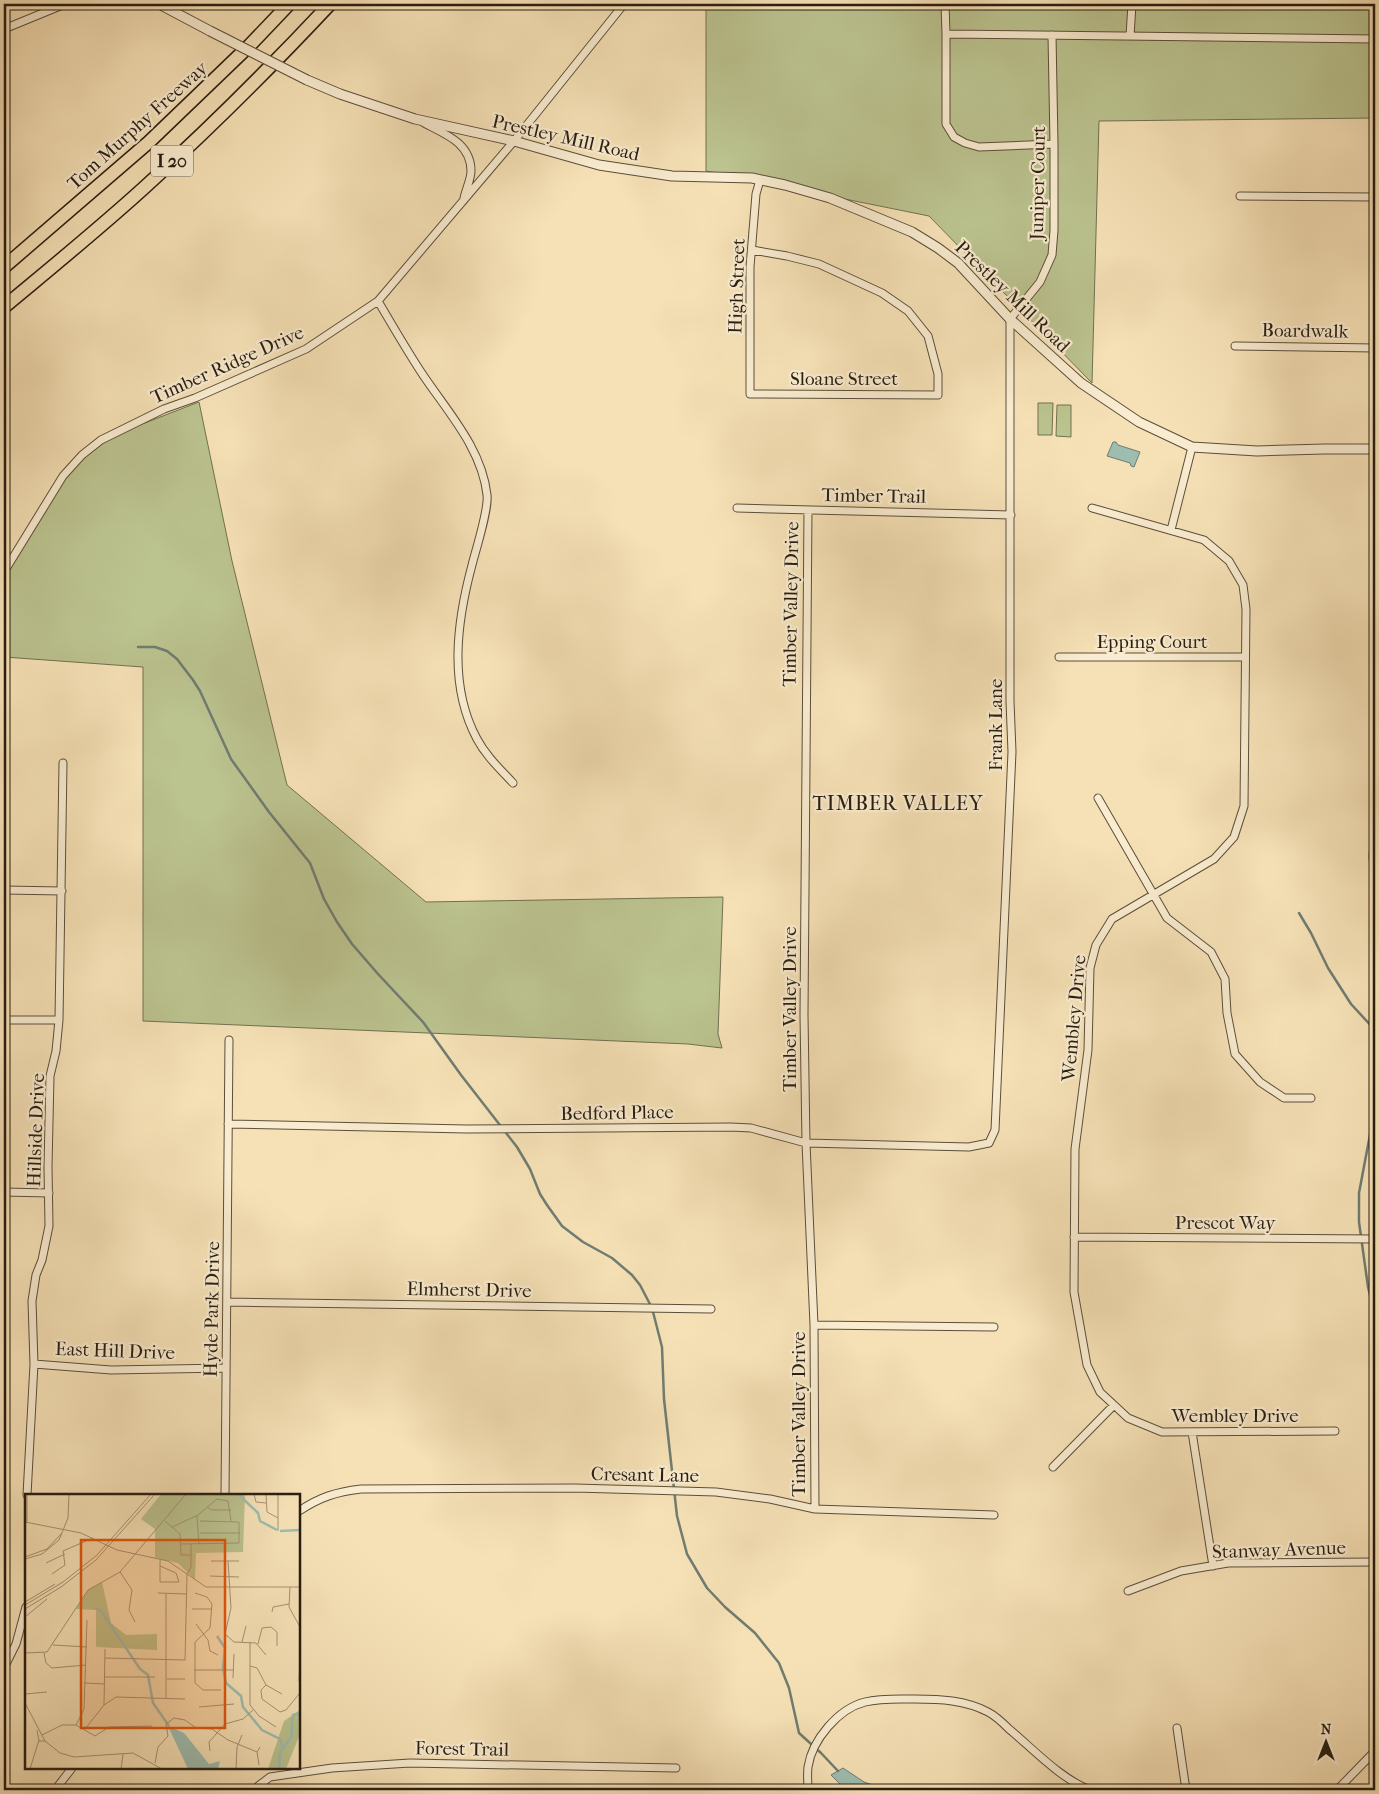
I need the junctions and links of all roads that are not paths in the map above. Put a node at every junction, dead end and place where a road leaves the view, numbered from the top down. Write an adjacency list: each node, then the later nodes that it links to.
1 (65, 4): 8 (street)
2 (159, 4): 13 (street, Prestley Mill Road, bridge)
3 (289, 4): 21 (highway, Tom Murphy Freeway / I 20)
4 (330, 4): 23 (highway, I 20)
5 (624, 4): 14 (street, Timber Ridge Drive)
6 (945, 4): 9 (street)
7 (1132, 4): 11 (street)
8 (4, 29)
9 (946, 34): 10 (street); 15 (street)
10 (1052, 35): 11 (street); 15 (street, Juniper Court)
11 (1130, 36): 12 (street)
12 (1375, 39)
13 (415, 119): 14 (street, Prestley Mill Road); 19 (street, Prestley Mill Road)
14 (514, 141): 16 (street, Prestley Mill Road); 19 (street, Timber Ridge Drive)
15 (1054, 144): 24 (street, Juniper Court)
16 (760, 180): 20 (street, High Street); 24 (street, Prestley Mill Road)
17 (1240, 196): 18 (street)
18 (1375, 197)
19 (463, 200): 22 (street, Timber Ridge Drive)
20 (752, 250): 27 (street, High Street); 27 (street, Sloane Street)
21 (5, 266)
22 (378, 301): 35 (street, Timber Ridge Drive); 39 (street)
23 (4, 307)
24 (1010, 319): 28 (street, Prestley Mill Road); 33 (street, Frank Lane)
25 (1235, 346): 26 (street, Boardwalk)
26 (1375, 348)
27 (750, 394)
28 (1192, 447): 29 (street, Prestley Mill Road); 34 (street)
29 (1375, 449)
30 (737, 508): 32 (street, Timber Trail)
31 (1092, 508): 34 (street, Wembley Drive)
32 (808, 510): 33 (street, Timber Trail); 52 (street, Timber Valley Drive)
33 (1011, 515): 51 (street, Frank Lane)
34 (1171, 530): 36 (street, Wembley Drive)
35 (4, 572)
36 (1245, 656): 37 (street, Epping Court); 45 (street, Wembley Drive)
37 (1059, 657)
38 (63, 763): 44 (street, Hillside Drive)
39 (513, 783)
40 (1098, 798): 45 (street)
41 (1375, 835): 42 (street)
42 (1375, 885)
43 (4, 890): 44 (street)
44 (62, 891): 47 (street, Hillside Drive)
45 (1152, 895): 49 (street); 55 (street, Wembley Drive)
46 (4, 1020): 47 (street)
47 (59, 1020): 54 (street, Hillside Drive)
48 (229, 1040): 50 (street, Hyde Park Drive)
49 (1311, 1098)
50 (228, 1124): 52 (street, Bedford Place); 57 (street, Hyde Park Drive)
51 (995, 1130): 52 (street, Bedford Place)
52 (806, 1143): 59 (street, Timber Valley Drive)
53 (4, 1192): 54 (street)
54 (49, 1193): 61 (street, Hillside Drive)
55 (1074, 1237): 56 (street, Prescot Way); 63 (street, Wembley Drive)
56 (1375, 1239)
57 (228, 1302): 58 (street, Elmherst Drive); 62 (street, Hyde Park Drive)
58 (711, 1310)
59 (814, 1325): 60 (street); 69 (street, Timber Valley Drive)
60 (994, 1327)
61 (34, 1364): 62 (street, East Hill Drive); 67 (street, Hillside Drive)
62 (226, 1368): 68 (street, Hyde Park Drive)
63 (1114, 1405): 65 (street, Wembley Drive); 66 (street)
64 (1335, 1431): 65 (street, Wembley Drive)
65 (1192, 1432): 73 (street)
66 (1053, 1467)
67 (27, 1494)
68 (225, 1494)
69 (815, 1508): 70 (street, Cresant Lane); 71 (street, Cresant Lane)
70 (300, 1510)
71 (994, 1515)
72 (1375, 1562): 73 (street, Stanway Avenue)
73 (1213, 1566): 74 (street, Stanway Avenue)
74 (1128, 1591)
75 (25, 1611): 76 (street)
76 (4, 1668)
77 (1177, 1728): 87 (street)
78 (1375, 1751): 89 (street)
79 (676, 1768): 84 (street, Forest Trail)
80 (71, 1769): 83 (street)
81 (4, 1787): 82 (street)
82 (12, 1790)
83 (54, 1790)
84 (253, 1790)
85 (808, 1790): 86 (street)
86 (1090, 1790)
87 (1185, 1790): 88 (street)
88 (1214, 1790)
89 (1337, 1790)

